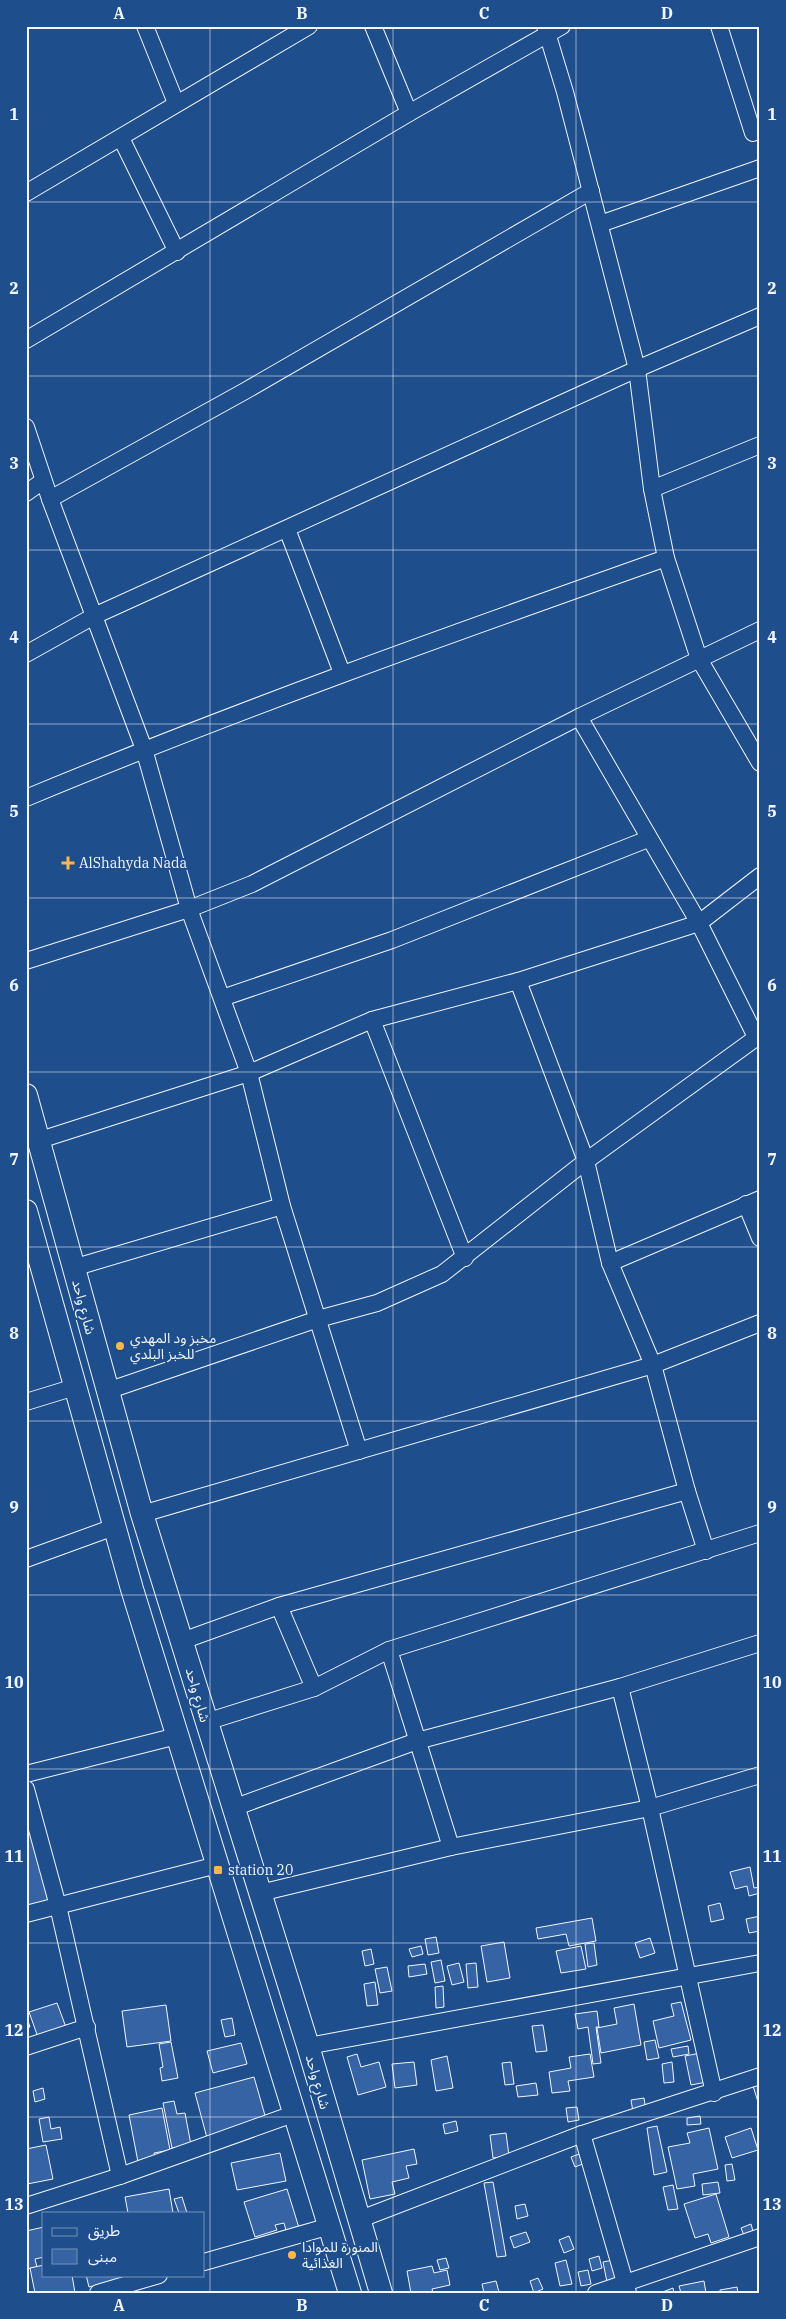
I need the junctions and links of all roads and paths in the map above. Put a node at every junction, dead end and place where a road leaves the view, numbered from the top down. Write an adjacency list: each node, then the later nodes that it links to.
1 (145, 26): 7 (street)
2 (309, 26): 7 (street)
3 (373, 26): 8 (street)
4 (562, 26): 6 (street)
5 (719, 26): 9 (street)
6 (546, 31): 8 (street); 12 (street)
7 (176, 104): 10 (street)
8 (410, 113): 15 (street)
9 (753, 133)
10 (121, 138): 13 (street); 15 (street)
11 (760, 168): 14 (street)
12 (591, 191): 14 (street); 24 (street)
13 (26, 193)
14 (600, 224): 18 (street)
15 (176, 252): 17 (street)
16 (760, 316): 18 (street)
17 (26, 340)
18 (637, 369): 22 (street); 25 (street)
19 (26, 427): 21 (street)
20 (760, 445): 22 (street)
21 (43, 481): 23 (street); 24 (street)
22 (652, 489): 26 (street)
23 (26, 493)
24 (50, 499): 27 (street)
25 (287, 529): 27 (street); 31 (street)
26 (666, 558): 30 (street); 31 (street)
27 (94, 616): 29 (street); 33 (street)
28 (760, 630): 30 (street)
29 (26, 654)
30 (699, 659): 32 (street); 34 (street)
31 (342, 673): 33 (street)
32 (579, 717): 36 (street); 38 (street)
33 (144, 749): 35 (street); 38 (street)
34 (760, 763)
35 (26, 798)
36 (648, 839): 39 (street); 42 (street)
37 (760, 876): 39 (street)
38 (189, 909): 40 (street); 42 (street)
39 (699, 923): 41 (street); 44 (street)
40 (26, 961)
41 (518, 981): 43 (street); 48 (street)
42 (222, 998): 45 (street)
43 (372, 1020): 45 (street); 53 (street)
44 (758, 1036): 48 (street)
45 (249, 1073): 47 (street); 50 (street)
46 (26, 1095): 47 (street, شارع واحد)
47 (33, 1140): 55 (street, شارع واحد)
48 (586, 1161): 53 (street); 54 (street)
49 (753, 1202): 52 (street); 54 (street)
50 (282, 1206): 55 (street); 56 (street)
51 (26, 1211): 59 (street)
52 (760, 1238)
53 (465, 1258): 56 (street)
54 (610, 1264): 58 (street)
55 (74, 1268): 60 (street, شارع واحد)
56 (318, 1319): 60 (street); 62 (street)
57 (760, 1323): 58 (street)
58 (653, 1365): 62 (street); 63 (street)
59 (75, 1387): 61 (street); 65 (street)
60 (108, 1391): 64 (street, شارع واحد)
61 (26, 1402)
62 (359, 1451): 64 (street)
63 (687, 1491): 67 (street); 69 (street)
64 (142, 1514): 70 (street, شارع واحد)
65 (114, 1527): 68 (street); 76 (street)
66 (760, 1533): 67 (street)
67 (706, 1551): 72 (street)
68 (26, 1559)
69 (280, 1606): 70 (street); 73 (street)
70 (182, 1642): 75 (street, شارع واحد)
71 (760, 1643): 74 (street)
72 (389, 1650): 73 (street); 77 (street)
73 (314, 1688): 75 (street)
74 (620, 1688): 77 (street); 82 (street)
75 (206, 1722): 81 (street, شارع واحد)
76 (177, 1736): 78 (street); 84 (street)
77 (417, 1741): 81 (street); 83 (street)
78 (26, 1774)
79 (760, 1775): 82 (street)
80 (26, 1789): 86 (street)
81 (233, 1808): 85 (street, شارع واحد)
82 (650, 1808): 83 (street); 89 (street)
83 (451, 1847): 85 (street)
84 (217, 1864): 86 (street); 95 (street)
85 (260, 1893): 91 (street, شارع واحد)
86 (58, 1906): 87 (street); 90 (street)
87 (26, 1914)
88 (760, 1963): 89 (street)
89 (688, 1977): 91 (street); 94 (street)
90 (87, 2027): 92 (street); 97 (street)
91 (308, 2046): 99 (street, شارع واحد)
92 (26, 2047)
93 (760, 2076): 94 (street)
94 (714, 2092): 96 (street)
95 (296, 2113): 97 (street); 100 (street)
96 (582, 2134): 99 (street); 104 (street)
97 (120, 2176): 98 (street)
98 (26, 2206)
99 (358, 2220): 107 (street, شارع واحد)
100 (330, 2226): 102 (street); 106 (street)
101 (760, 2237): 104 (street)
102 (205, 2262)
103 (156, 2276): 105 (street)
104 (626, 2288): 108 (street)
105 (98, 2293)
106 (350, 2293)
107 (380, 2293)
108 (596, 2293)

